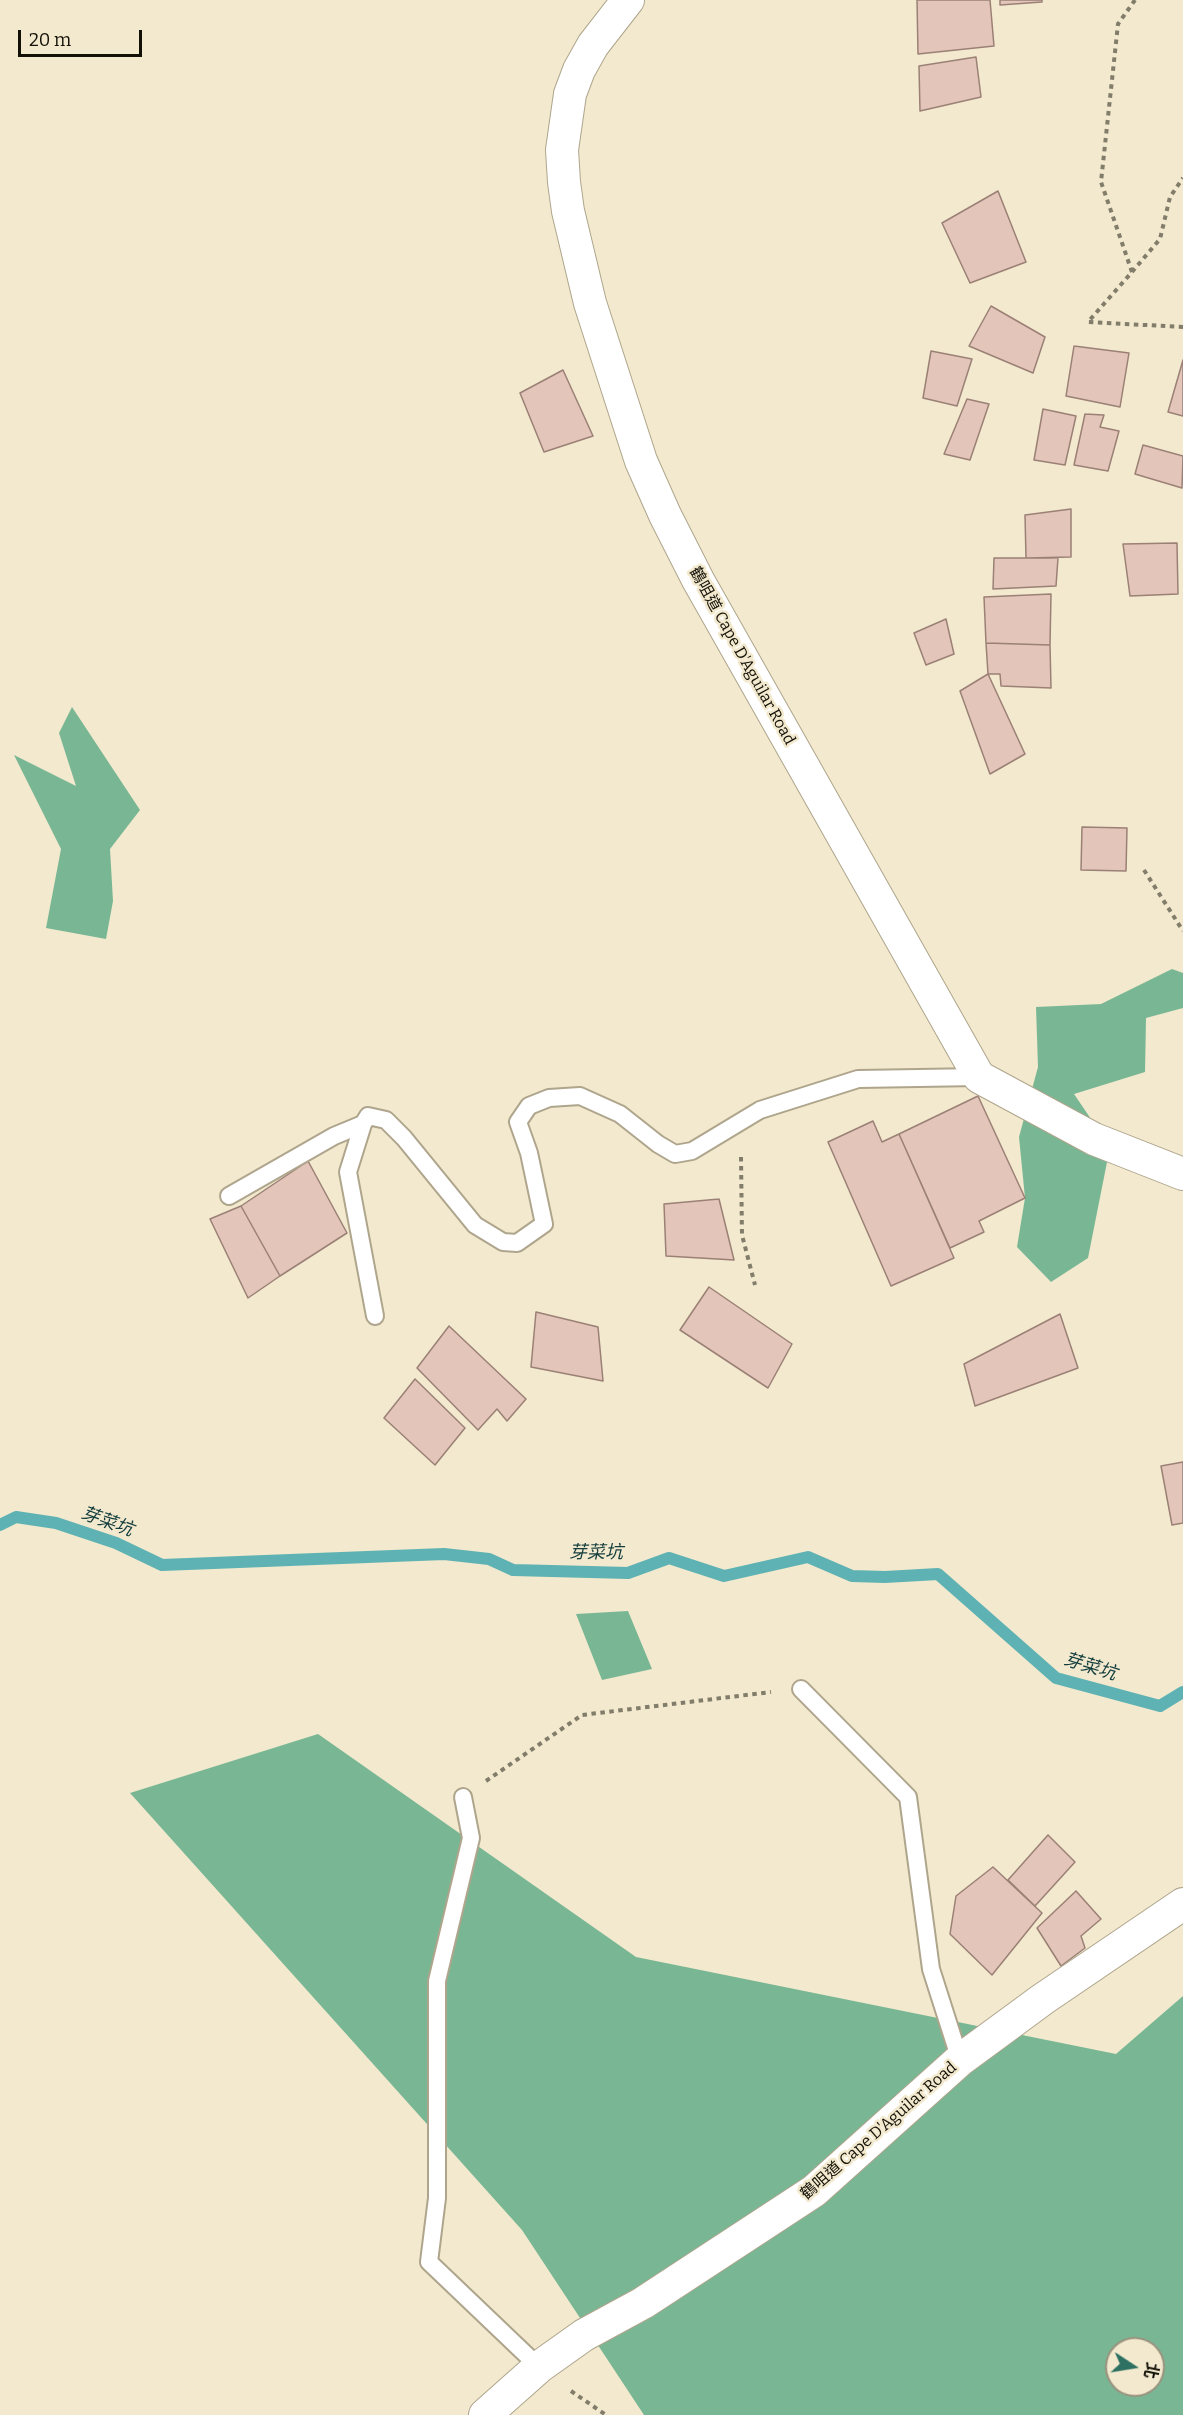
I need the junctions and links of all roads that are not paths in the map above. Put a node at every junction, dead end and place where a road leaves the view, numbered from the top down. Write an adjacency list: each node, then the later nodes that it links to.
1 (628, 0): 2 (street, 鶴咀道 Cape D'Aguilar Road)
2 (979, 1077): 3 (lane); 4 (street)
3 (363, 1124): 5 (lane); 6 (lane)
4 (1183, 1174)
5 (230, 1196)
6 (375, 1316)
7 (801, 1689): 10 (lane)
8 (463, 1797): 11 (lane)
9 (1183, 1904): 10 (street, 鶴咀道 Cape D'Aguilar Road)
10 (960, 2060): 11 (street, 鶴咀道 Cape D'Aguilar Road)
11 (539, 2367): 12 (street, 鶴咀道 Cape D'Aguilar Road)
12 (485, 2415)

